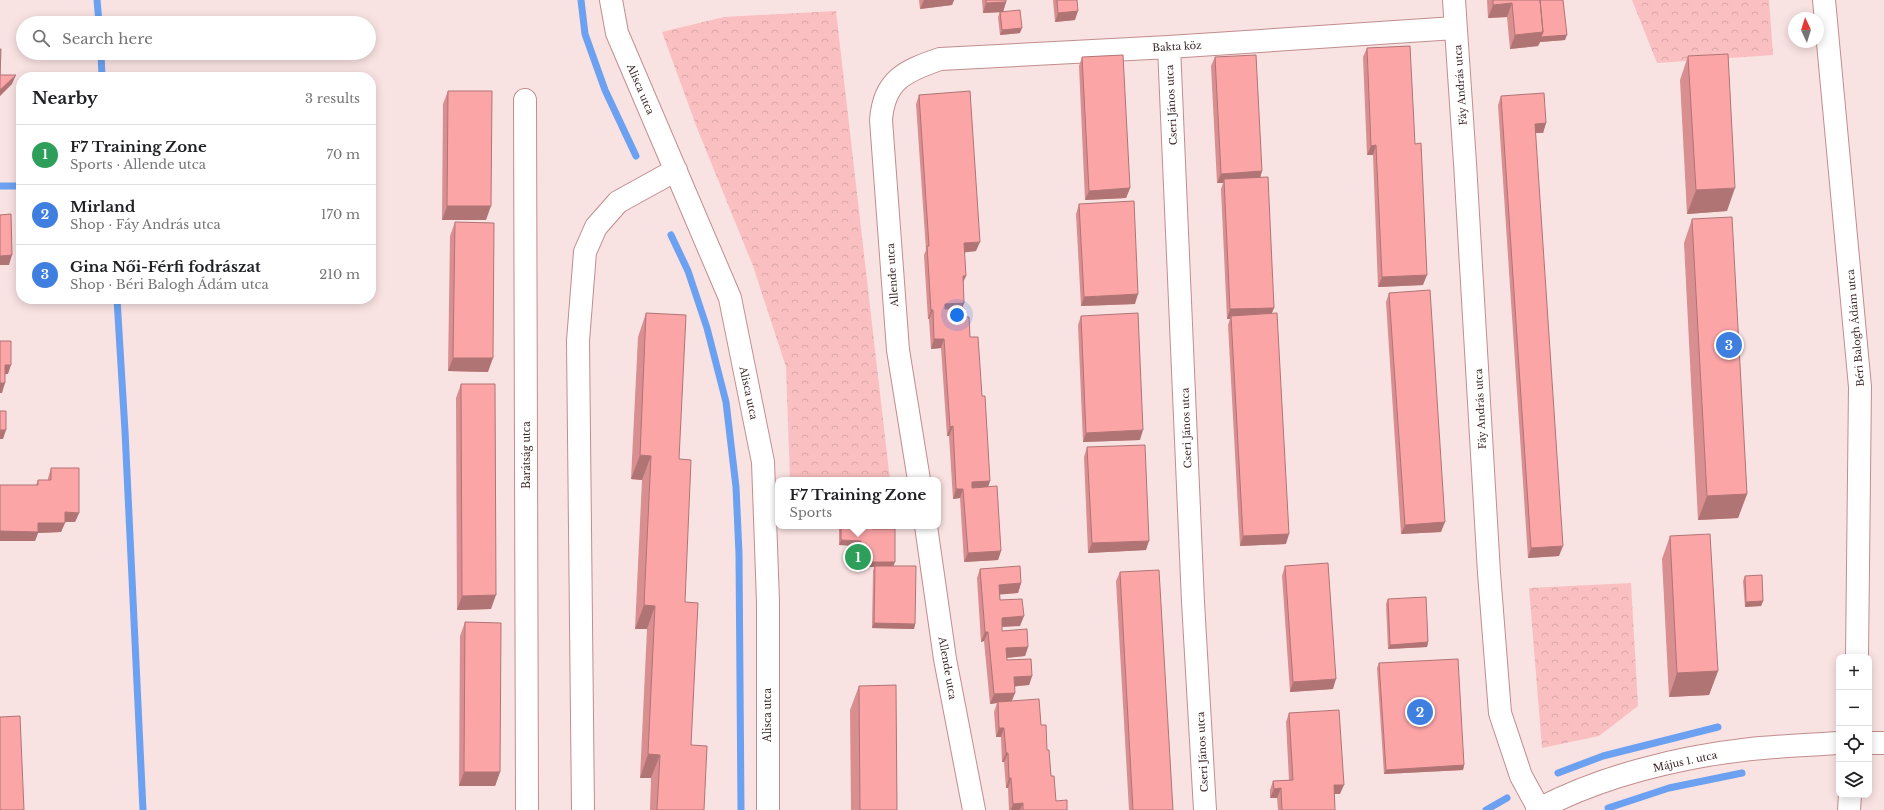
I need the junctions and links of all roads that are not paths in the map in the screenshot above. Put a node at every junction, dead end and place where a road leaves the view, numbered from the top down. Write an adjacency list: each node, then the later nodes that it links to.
1 (610, 0): 8 (street, Alisca utca)
2 (1454, 0): 4 (street, Fáy András utca)
3 (1824, 0): 11 (street, Béri Balogh Ádám utca)
4 (1455, 28): 5 (street, Bakta köz); 21 (street, Fáy András utca)
5 (1168, 47): 6 (street, Bakta köz); 20 (street, Cseri János utca)
6 (902, 76): 9 (street, Allende utca)
7 (525, 100): 16 (street, Barátság utca)
8 (676, 170): 17 (street); 18 (street, Alisca utca)
9 (919, 477)
10 (926, 529): 19 (street, Allende utca)
11 (1857, 654)
12 (1836, 743): 21 (street, Május 1. utca)
13 (1872, 743): 14 (street)
14 (1884, 743)
15 (1850, 798): 22 (street)
16 (527, 810)
17 (583, 810)
18 (768, 810)
19 (974, 810)
20 (1205, 810)
21 (1538, 810)
22 (1849, 810)

